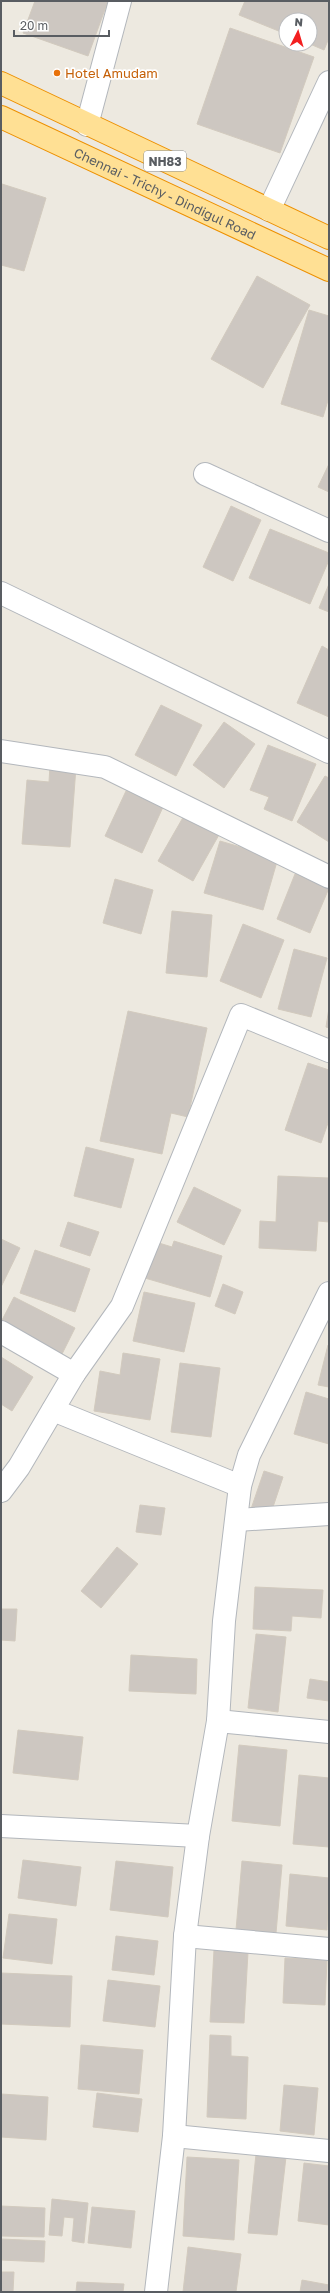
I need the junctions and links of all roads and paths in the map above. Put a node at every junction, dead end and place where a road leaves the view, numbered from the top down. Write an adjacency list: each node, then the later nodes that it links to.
1 (120, 1): 5 (street)
2 (329, 82): 6 (street)
3 (1, 83): 5 (highway, NH83)
4 (1, 117): 8 (highway, Chennai - Trichy - Dindigul Road / NH83)
5 (88, 125): 6 (highway, NH83)
6 (269, 210): 7 (highway, NH83)
7 (329, 238)
8 (329, 270)
9 (205, 474): 10 (street)
10 (329, 532)
11 (1, 593): 13 (street)
12 (1, 751): 14 (street)
13 (329, 752)
14 (329, 877)
15 (329, 1051): 18 (street)
16 (329, 1293): 20 (street)
17 (1, 1332): 18 (street)
18 (74, 1374): 19 (street)
19 (53, 1410): 20 (street); 21 (street)
20 (240, 1486): 23 (street)
21 (1, 1491)
22 (329, 1514): 23 (street)
23 (237, 1520): 24 (street)
24 (218, 1722): 25 (street); 27 (street)
25 (329, 1732)
26 (1, 1826): 27 (street)
27 (198, 1836): 28 (street)
28 (185, 1936): 29 (street); 30 (street)
29 (329, 1949)
30 (174, 2136): 31 (street); 32 (street)
31 (329, 2151)
32 (156, 2292)

